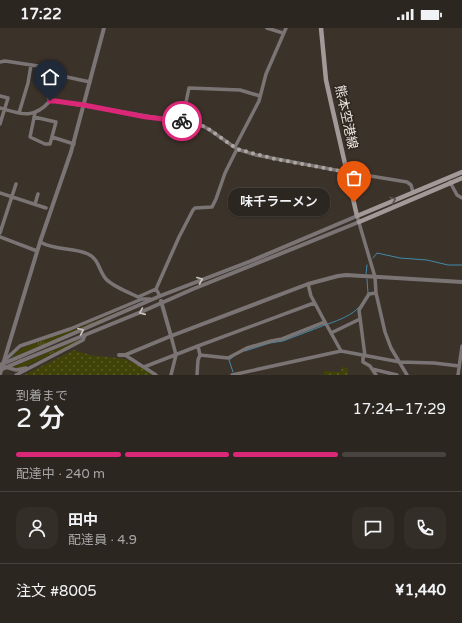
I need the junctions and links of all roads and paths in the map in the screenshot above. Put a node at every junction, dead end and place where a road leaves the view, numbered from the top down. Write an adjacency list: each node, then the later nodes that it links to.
1 (104, 28): 8 (street)
2 (267, 28): 5 (street)
3 (286, 28): 5 (street)
4 (321, 28): 23 (main road, 熊本空港線)
5 (283, 33): 11 (street)
6 (0, 62): 7 (street)
7 (31, 65): 8 (street); 16 (street)
8 (90, 82): 13 (street)
9 (50, 87): 12 (street)
10 (0, 96): 15 (street)
11 (260, 96): 18 (street); 22 (street)
12 (50, 101): 13 (street); 17 (street)
13 (84, 105): 18 (street); 21 (street)
14 (0, 108): 15 (street)
15 (6, 109): 16 (street); 19 (street)
16 (19, 113): 17 (street)
17 (35, 115): 20 (street); 20 (street)
18 (182, 122): 22 (street)
19 (0, 124)
20 (52, 137): 21 (street)
21 (74, 144): 39 (street)
22 (236, 148): 23 (street); 44 (street)
23 (346, 172): 28 (street); 35 (main road, 熊本空港線)
24 (462, 172): 26 (main road)
25 (462, 178): 26 (main road)
26 (449, 180): 28 (main road); 32 (street); 36 (main road)
27 (16, 184): 31 (street)
28 (414, 192): 35 (main road, one-way to 28)
29 (0, 193): 31 (street)
30 (38, 194): 33 (street)
31 (12, 196): 33 (street); 37 (street)
32 (462, 198)
33 (35, 204): 34 (street)
34 (46, 208)
35 (357, 216): 36 (street); 46 (street, one-way to 35)
36 (359, 222): 41 (street); 48 (street)
37 (0, 233)
38 (0, 237): 40 (street)
39 (40, 242): 40 (street); 44 (street)
40 (37, 251): 65 (street)
41 (375, 277): 42 (street); 43 (street); 45 (street)
42 (462, 282)
43 (308, 284): 49 (street); 54 (street)
44 (156, 289): 46 (street)
45 (376, 293): 50 (street); 64 (street)
46 (160, 296): 47 (street); 48 (street)
47 (154, 299): 63 (street, one-way to 47); 65 (street)
48 (162, 302): 53 (street, one-way to 53); 54 (street)
49 (314, 303): 51 (street); 55 (street)
50 (360, 319): 52 (street); 62 (street)
51 (326, 324): 52 (street); 61 (street)
52 (331, 333): 57 (street)
53 (85, 335): 63 (street); 66 (street)
54 (171, 336): 59 (street); 60 (street)
55 (198, 346): 60 (street); 61 (street)
56 (462, 347): 67 (street)
57 (341, 351): 62 (street); 75 (street)
58 (119, 355): 59 (street)
59 (125, 355): 68 (street)
60 (176, 355): 68 (street); 73 (street)
61 (200, 355): 74 (street)
62 (364, 356): 64 (street); 69 (street)
63 (20, 359): 65 (street, bridge); 70 (street, bridge)
64 (400, 362): 67 (street); 78 (street)
65 (2, 364): 66 (street); 70 (street)
66 (33, 366): 71 (street)
67 (459, 366): 79 (street)
68 (144, 367): 72 (street)
69 (372, 369): 76 (street); 77 (street)
70 (0, 372)
71 (16, 375)
72 (156, 375)
73 (171, 375)
74 (197, 375)
75 (232, 375)
76 (376, 375)
77 (397, 375)
78 (407, 375)
79 (458, 375)

